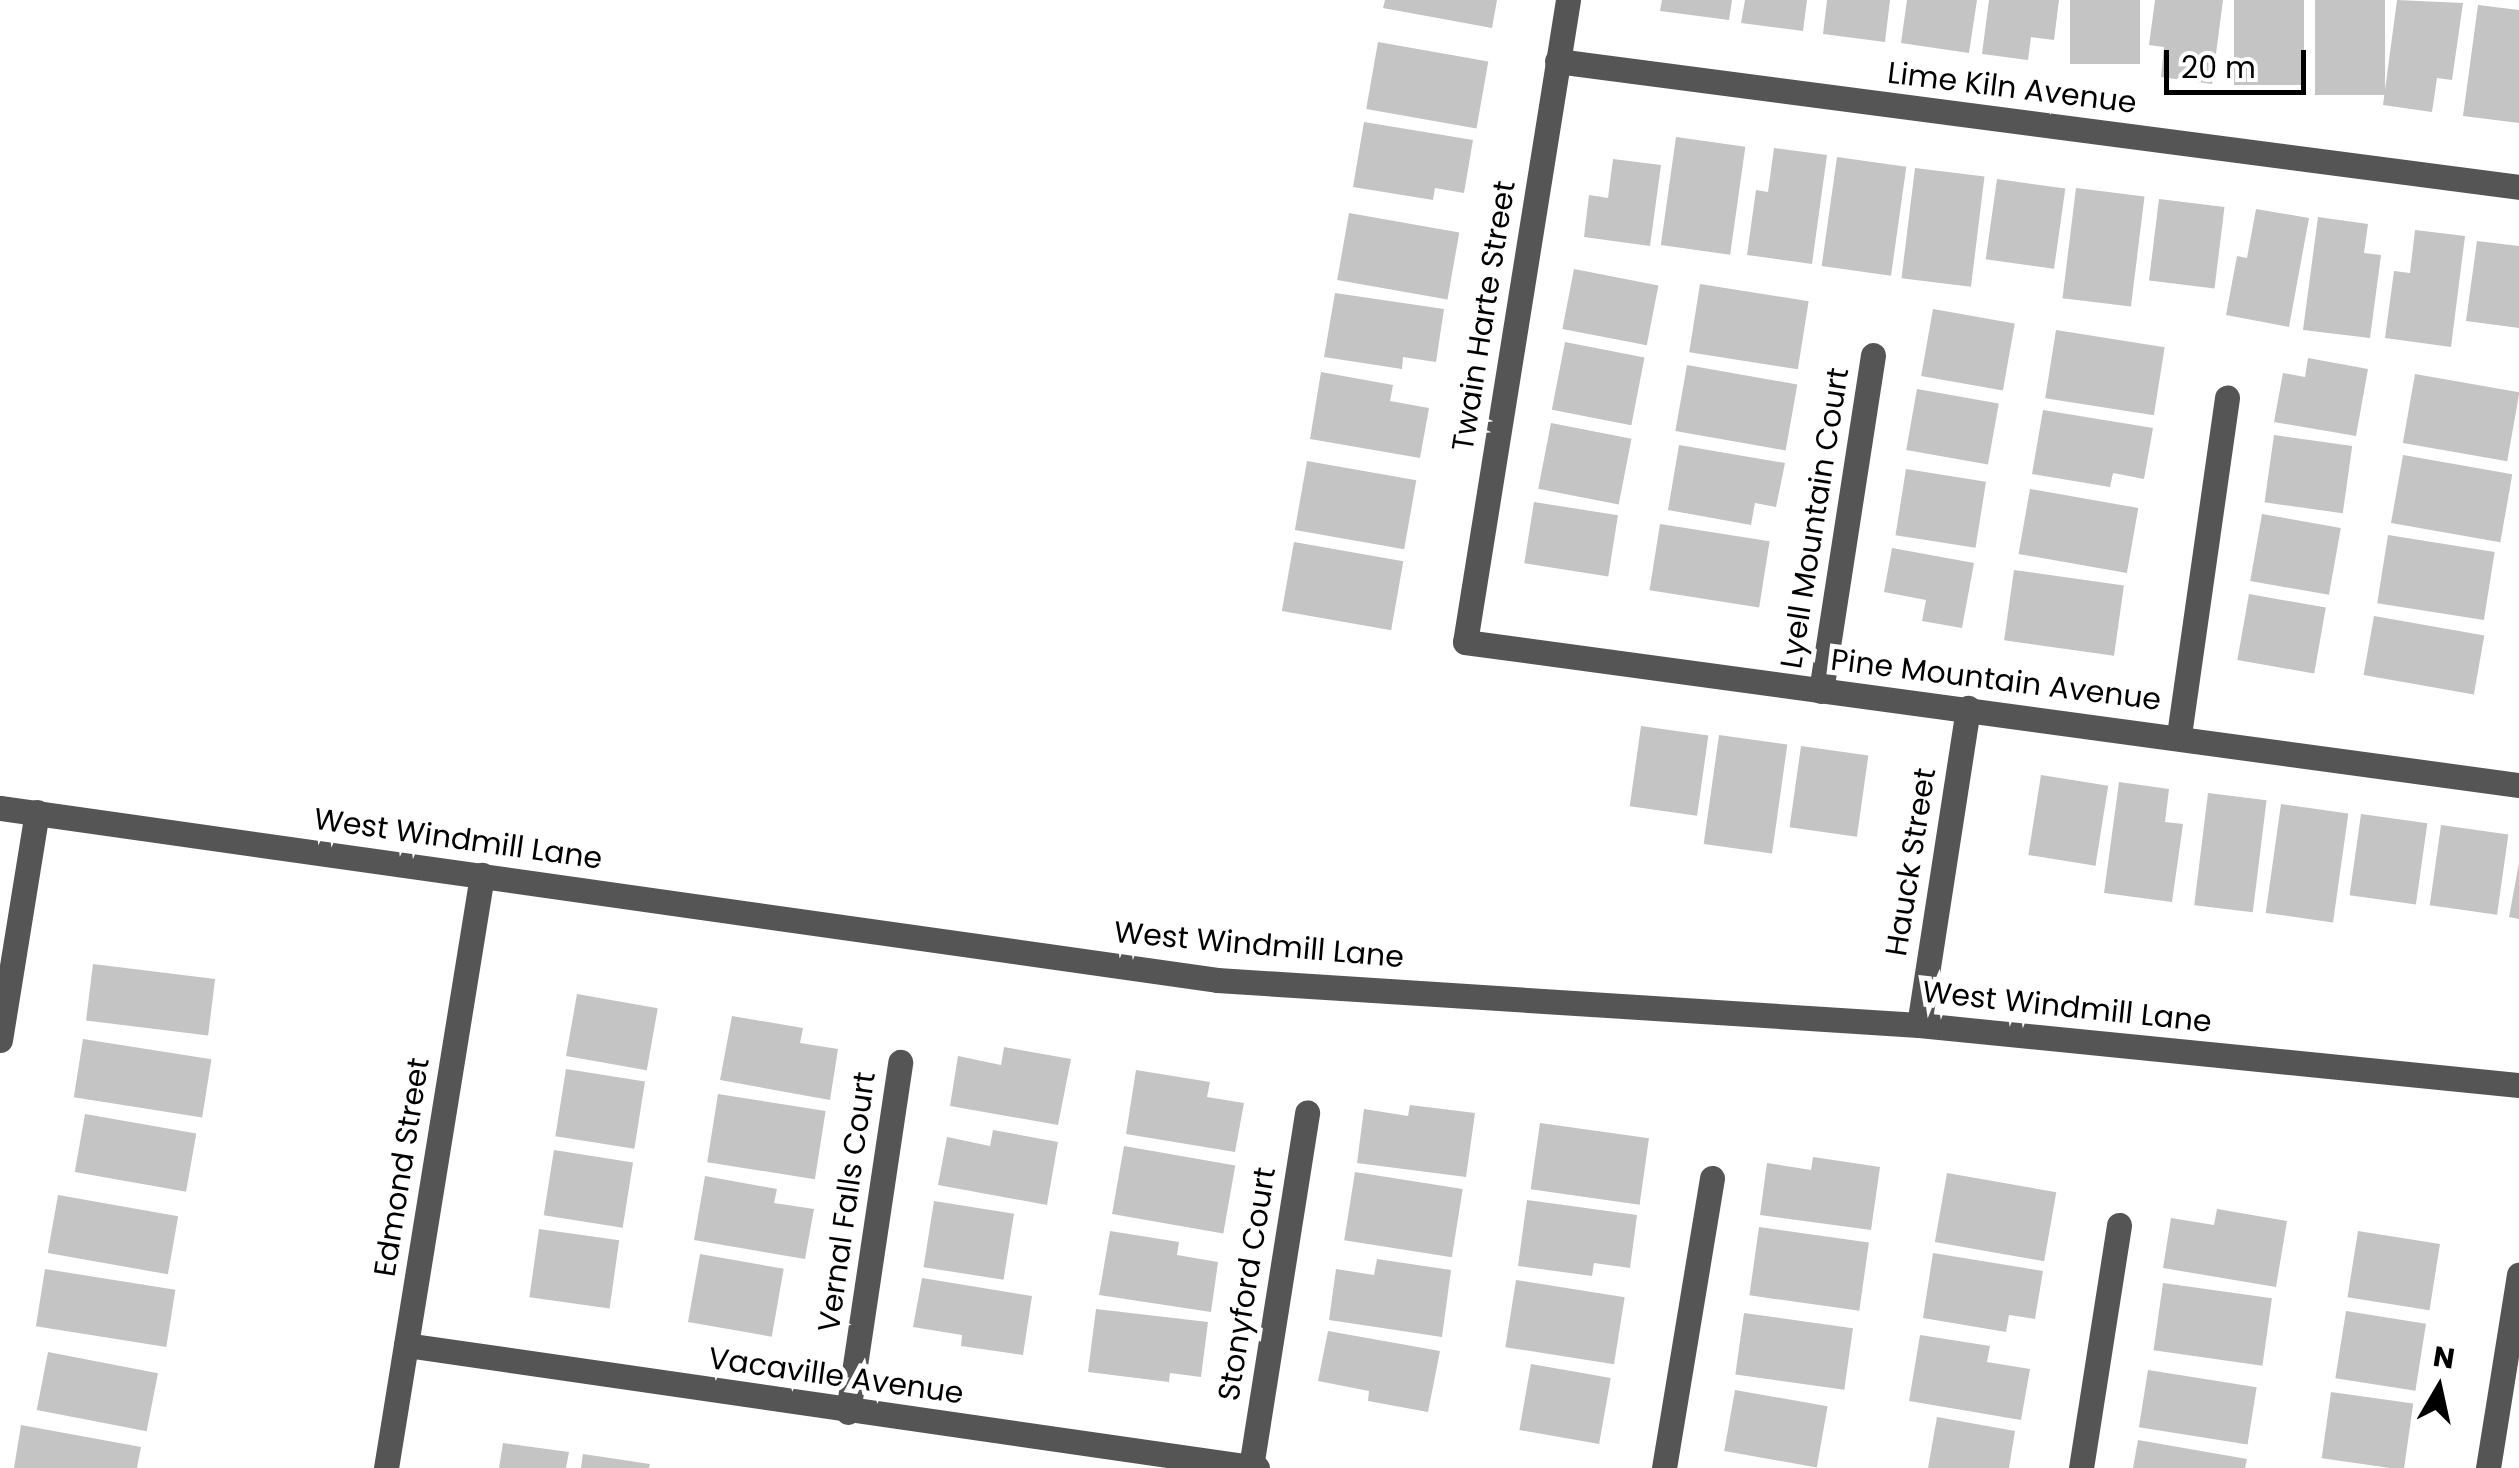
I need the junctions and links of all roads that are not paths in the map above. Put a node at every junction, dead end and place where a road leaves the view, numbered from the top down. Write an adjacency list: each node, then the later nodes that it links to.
1 (1568, 0): 2 (street, Twain Harte Street)
2 (1557, 62): 3 (street, Lime Kiln Avenue); 6 (street, Twain Harte Street)
3 (2519, 187)
4 (1873, 354): 7 (street, Lyell Mountain Court)
5 (2227, 397): 9 (street)
6 (1465, 642): 7 (street, Pine Mountain Avenue)
7 (1821, 691): 8 (street, Pine Mountain Avenue)
8 (1968, 708): 9 (street, Pine Mountain Avenue); 14 (street, Hauck Street)
9 (2179, 735): 10 (street, Pine Mountain Avenue)
10 (2519, 785)
11 (0, 808): 12 (street, West Windmill Lane)
12 (37, 812): 13 (street, West Windmill Lane); 15 (street)
13 (482, 876): 14 (street, West Windmill Lane); 22 (street, Edmond Street)
14 (1919, 1025): 17 (street, West Windmill Lane)
15 (0, 1040)
16 (900, 1062): 23 (street, Vernal Falls Court)
17 (2519, 1085)
18 (1307, 1112): 25 (street, Stonyford Court)
19 (1712, 1178): 26 (street)
20 (2119, 1225): 27 (street)
21 (2519, 1274): 28 (street)
22 (406, 1345): 23 (street, Vacaville Avenue); 24 (street, Edmond Street)
23 (848, 1412): 25 (street, Vacaville Avenue)
24 (386, 1468)
25 (1254, 1468)
26 (1664, 1468)
27 (2081, 1468)
28 (2488, 1468)

